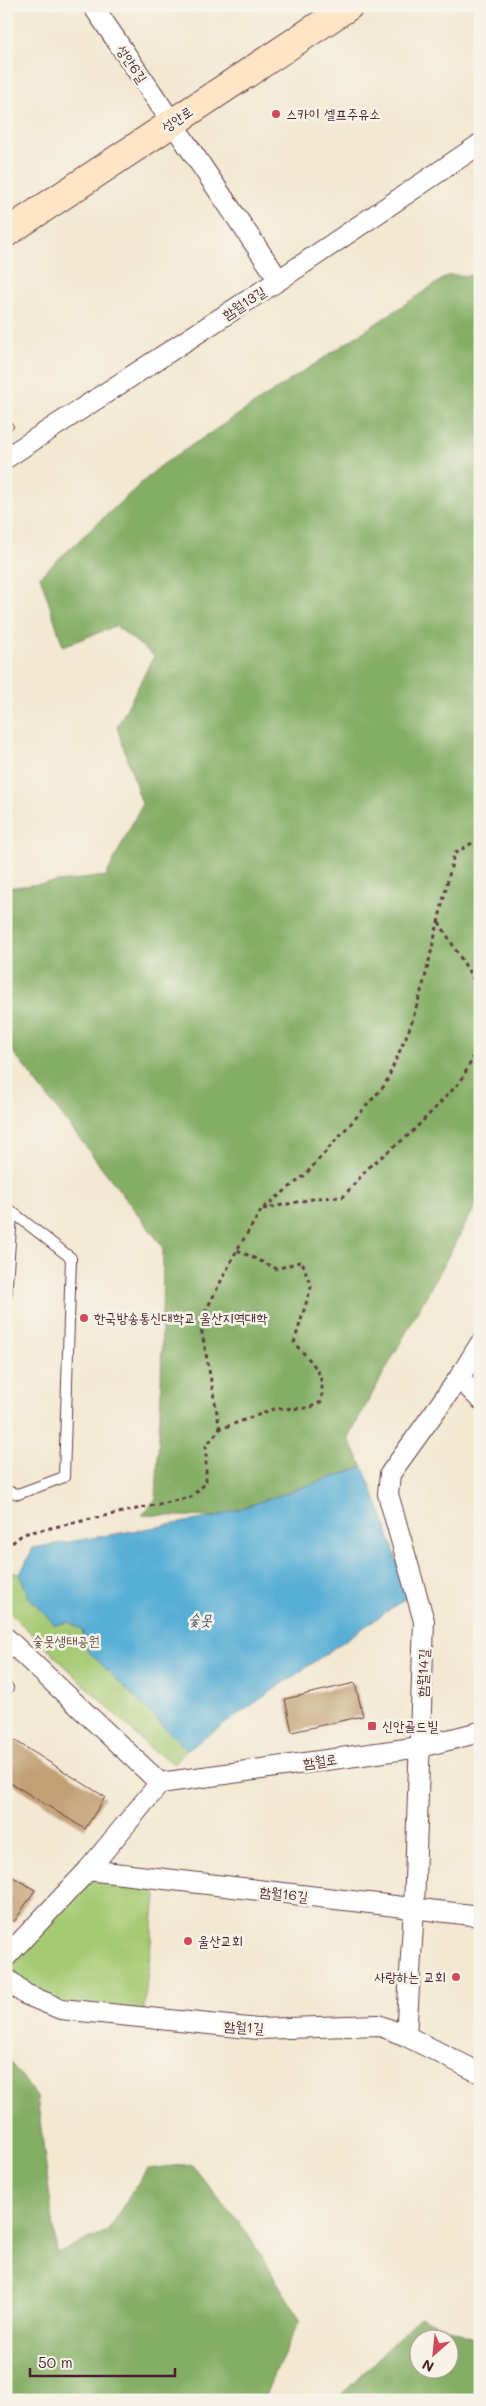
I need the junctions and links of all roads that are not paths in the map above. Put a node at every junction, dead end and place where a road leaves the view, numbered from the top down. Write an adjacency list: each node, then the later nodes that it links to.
1 (93, 6): 3 (street, 성안6길)
2 (349, 6): 3 (street, 성안로)
3 (172, 123): 5 (street, 성안로); 6 (street, 성안6길)
4 (480, 144): 6 (street, 함월13길)
5 (6, 233)
6 (280, 280): 7 (street, 함월13길)
7 (6, 458)
8 (9, 1211): 9 (lane); 14 (lane)
9 (8, 1250): 10 (lane)
10 (6, 1297)
11 (480, 1344): 12 (street, 함월14길)
12 (459, 1378): 13 (street); 17 (street, 함월14길)
13 (480, 1399)
14 (6, 1491)
15 (6, 1638): 18 (street)
16 (480, 1732): 17 (street, 함월로)
17 (420, 1747): 18 (street, 함월로); 20 (street, 함월14길)
18 (160, 1783): 19 (street)
19 (88, 1870): 20 (street, 함월16길); 22 (street)
20 (414, 1909): 21 (street, 함월16길); 24 (street, 함월14길)
21 (480, 1916)
22 (10, 1947)
23 (6, 1978): 24 (street, 함월1길)
24 (406, 2036): 25 (street, 함월1길)
25 (480, 2073)

